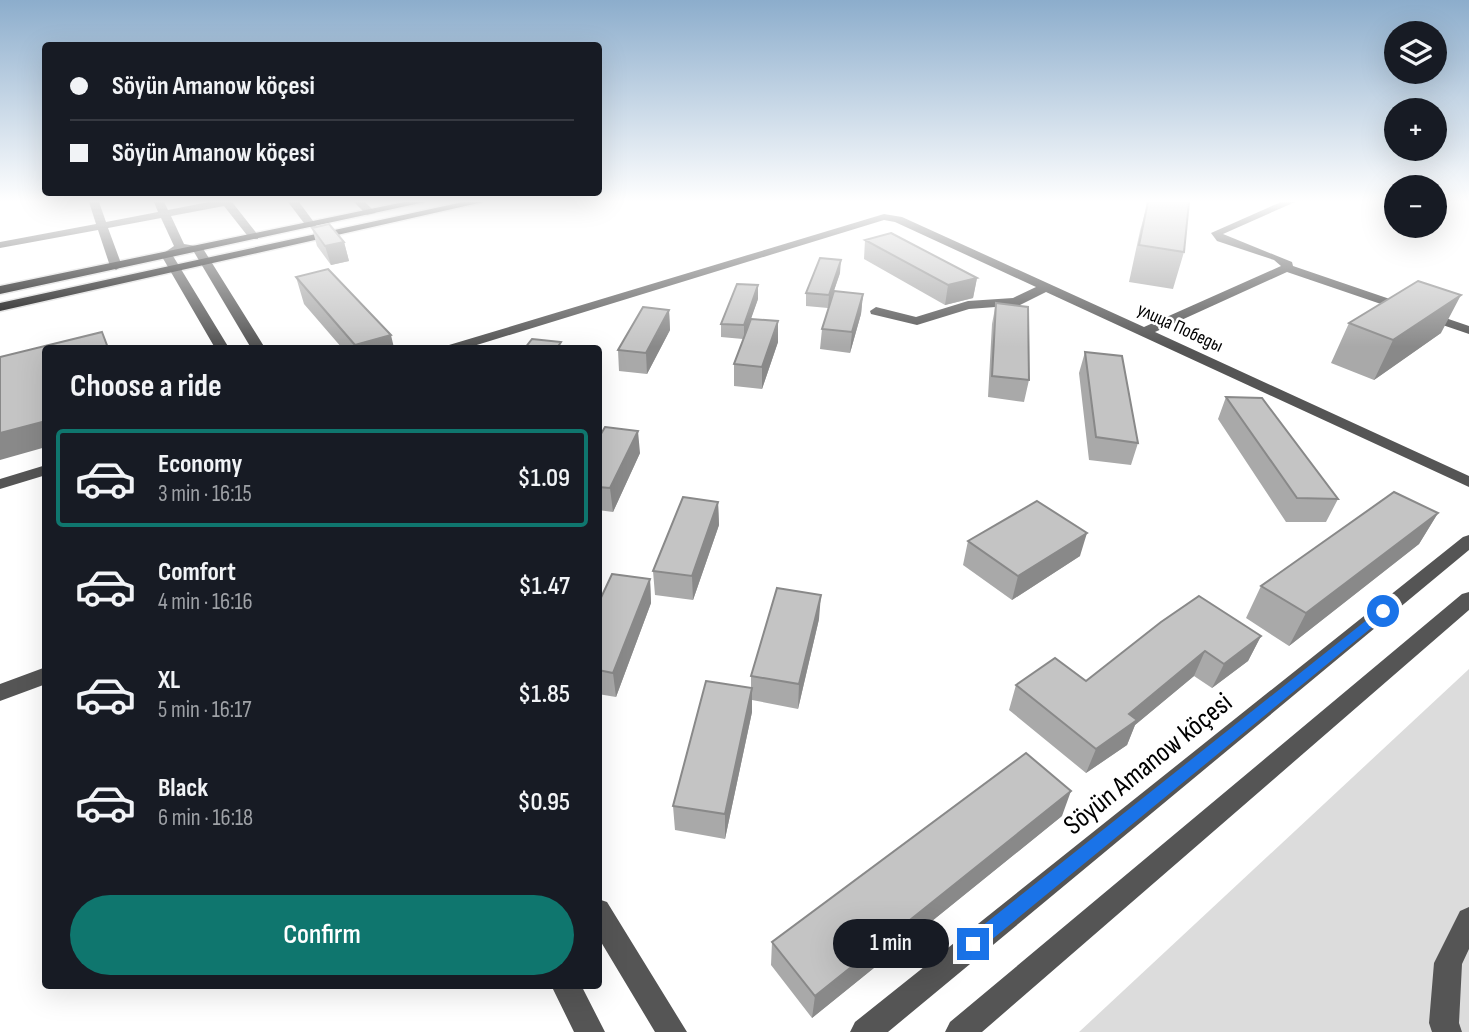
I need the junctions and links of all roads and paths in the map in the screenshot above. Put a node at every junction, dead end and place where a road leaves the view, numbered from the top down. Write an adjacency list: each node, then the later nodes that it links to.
1 (110, 250): 11 (street)
2 (175, 250): 9 (street)
3 (193, 250): 9 (main road)
4 (199, 250): 10 (street)
5 (260, 250): 10 (main road)
6 (769, 250): 22 (street, улица Победы)
7 (965, 250): 14 (street, улица Победы)
8 (1254, 250): 12 (street)
9 (167, 256): 11 (main road); 13 (street)
10 (206, 262): 13 (main road); 21 (street)
11 (116, 266): 15 (main road)
12 (1286, 268): 18 (street); 19 (street)
13 (173, 269): 16 (main road); 20 (street)
14 (1045, 287): 17 (street); 19 (street, улица Победы)
15 (0, 290)
16 (0, 307)
17 (876, 311)
18 (1469, 330)
19 (1145, 332): 24 (street, улица Победы)
20 (220, 345)
21 (256, 345)
22 (464, 345)
23 (42, 471): 25 (street)
24 (1469, 482)
25 (0, 484)
26 (1469, 541): 35 (street, Söyün Amanow köçesi)
27 (1469, 599): 36 (street)
28 (42, 677): 29 (street)
29 (0, 693)
30 (602, 918): 34 (street)
31 (1469, 920): 37 (street)
32 (567, 989): 33 (street)
33 (590, 1032)
34 (672, 1032)
35 (865, 1032)
36 (960, 1032)
37 (1447, 1032)

